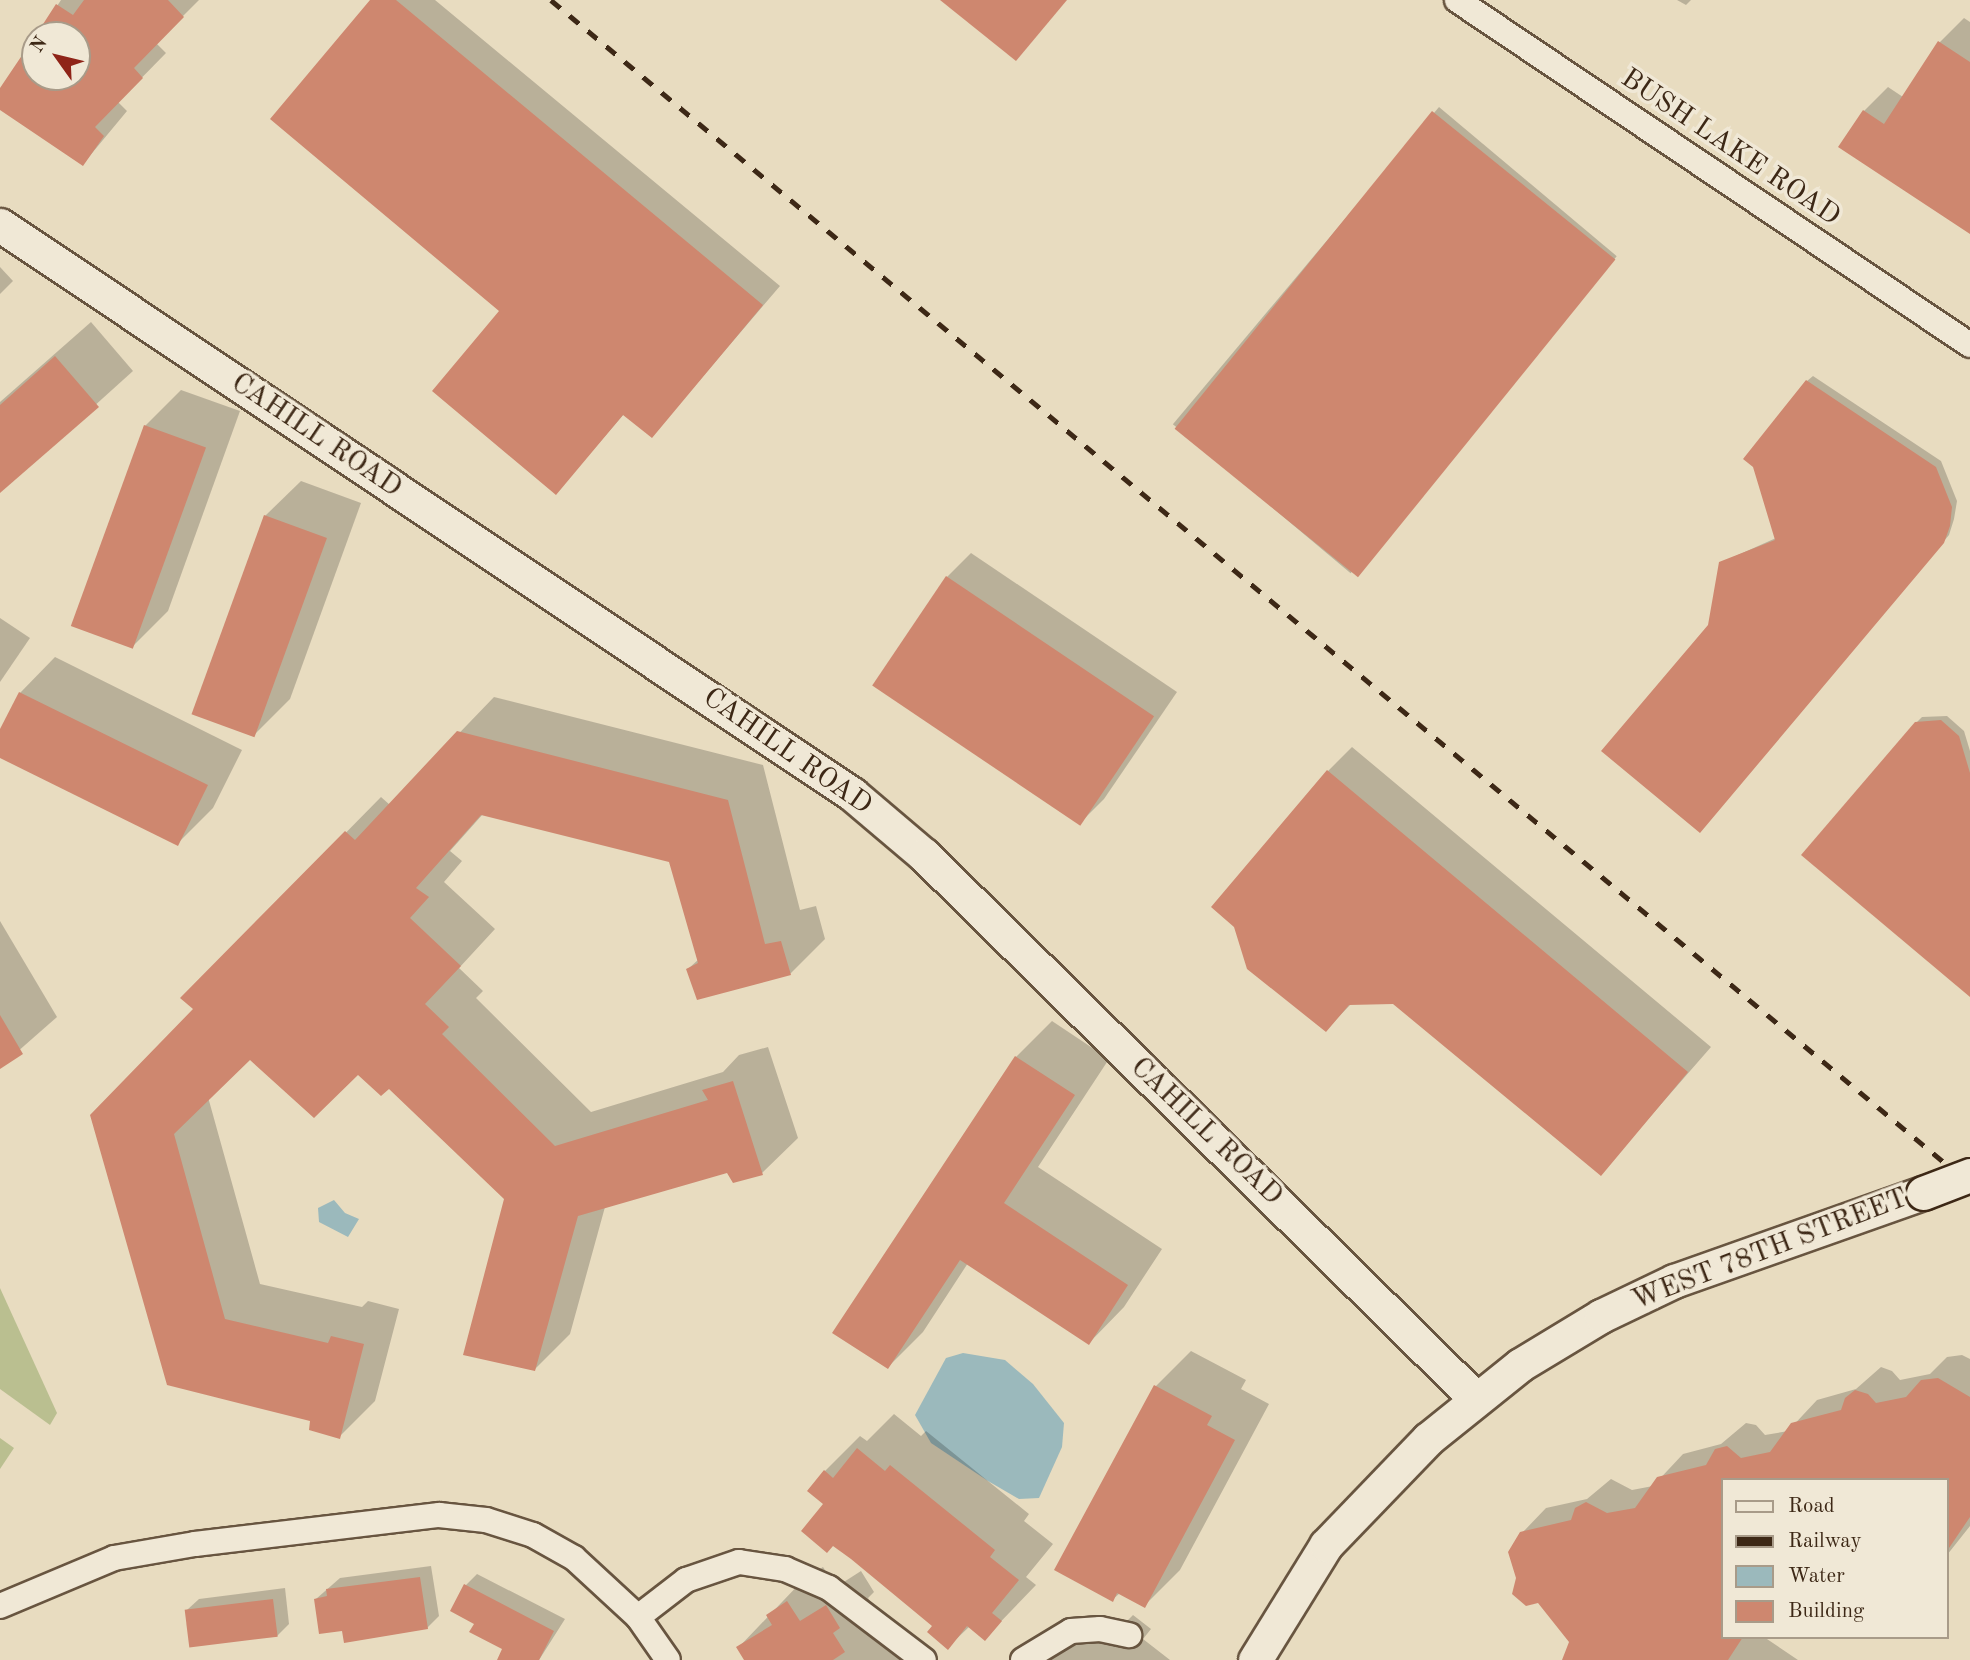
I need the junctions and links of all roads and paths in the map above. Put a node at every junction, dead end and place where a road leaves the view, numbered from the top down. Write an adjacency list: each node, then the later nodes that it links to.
1 (1457, 0): 3 (street, BUSH LAKE ROAD)
2 (0, 225): 5 (street, CAHILL ROAD)
3 (1970, 345)
4 (1970, 1175): 5 (street, WEST 78TH STREET, bridge)
5 (1476, 1399): 12 (street, WEST 78TH STREET)
6 (0, 1606): 7 (street)
7 (638, 1617): 9 (street); 10 (street)
8 (1129, 1635): 11 (street)
9 (668, 1660)
10 (924, 1660)
11 (1023, 1660)
12 (1255, 1660)

